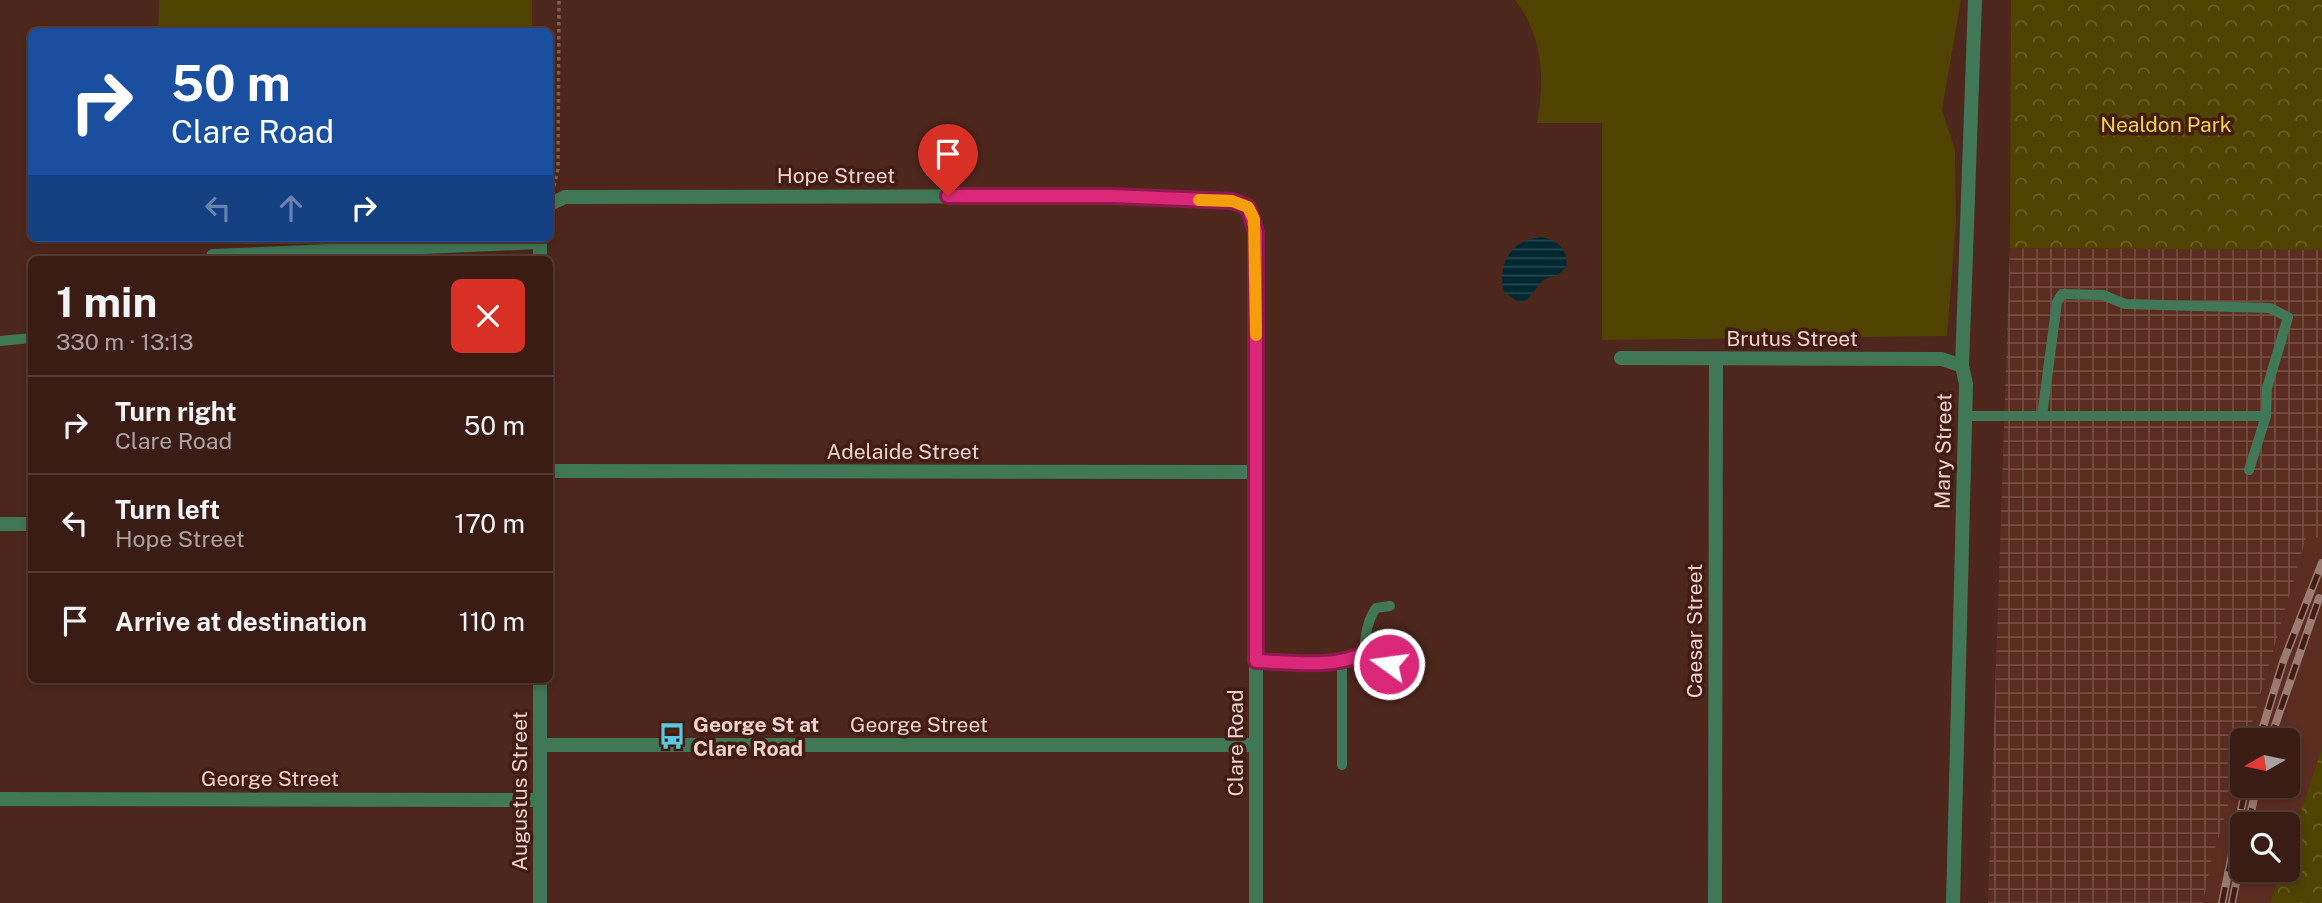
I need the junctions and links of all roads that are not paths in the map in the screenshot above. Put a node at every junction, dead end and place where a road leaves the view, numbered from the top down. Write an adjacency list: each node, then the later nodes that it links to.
1 (1975, 0): 10 (street, Mary Street)
2 (553, 202): 3 (street, Hope Street)
3 (1248, 207): 16 (street, Clare Road)
4 (499, 242): 5 (street)
5 (214, 256)
6 (28, 338): 7 (lane)
7 (0, 341)
8 (1621, 358): 9 (street, Brutus Street)
9 (1716, 359): 10 (street, Brutus Street); 32 (street, Caesar Street)
10 (1962, 366): 11 (street, Mary Street)
11 (1965, 416): 12 (lane); 33 (street, Mary Street)
12 (2042, 416): 13 (lane); 13 (lane)
13 (2266, 416): 14 (lane)
14 (2249, 470)
15 (553, 471): 16 (street, Adelaide Street)
16 (1256, 472): 21 (street, Clare Road)
17 (0, 524): 18 (street)
18 (28, 524)
19 (1390, 606): 20 (lane)
20 (1365, 653): 22 (lane); 23 (lane)
21 (1256, 661): 22 (lane); 26 (street, Clare Road)
22 (1342, 661): 27 (lane)
23 (1389, 664)
24 (540, 683): 25 (street, Augustus Street)
25 (540, 745): 26 (street, George Street); 29 (street, Augustus Street)
26 (1256, 745): 31 (street, Clare Road)
27 (1342, 765)
28 (0, 799): 29 (street, George Street)
29 (540, 800): 30 (street, Augustus Street)
30 (540, 903)
31 (1256, 903)
32 (1715, 903)
33 (1953, 903)

